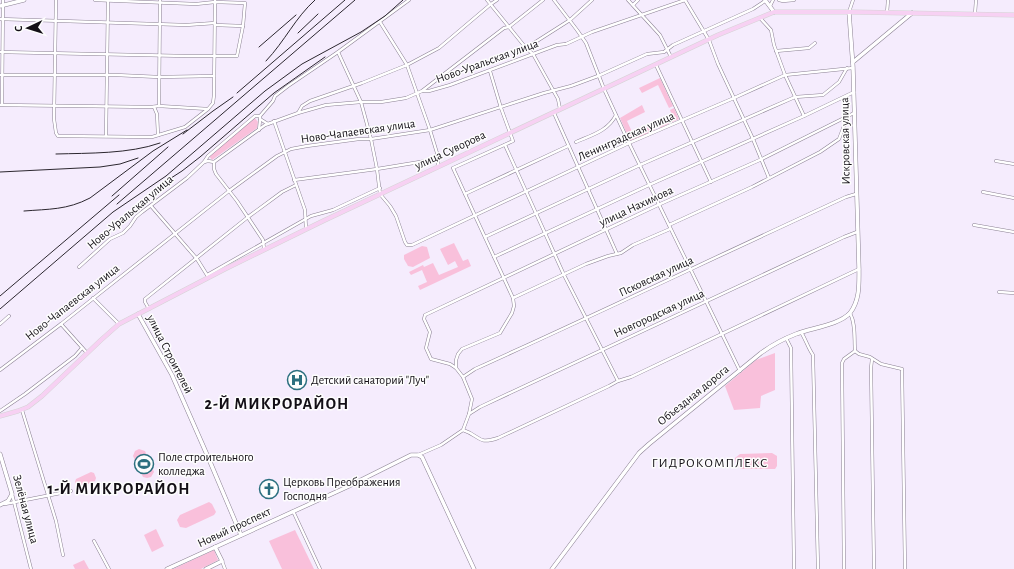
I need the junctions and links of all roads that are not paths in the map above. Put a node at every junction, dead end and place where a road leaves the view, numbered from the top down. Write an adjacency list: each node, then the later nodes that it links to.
1 (3, 0): 26 (street)
2 (24, 0): 26 (main road)
3 (56, 0): 38 (street)
4 (95, 0): 5 (street)
5 (108, 0): 23 (street); 39 (street)
6 (409, 0): 40 (street, Ново-Уральская улица)
7 (487, 0): 24 (street)
8 (498, 0): 24 (street)
9 (543, 0): 44 (street)
10 (554, 0): 37 (street)
11 (592, 0): 37 (street)
12 (628, 0): 25 (street)
13 (638, 0): 25 (street)
14 (685, 0): 32 (street, Ново-Уральская улица); 45 (street)
15 (766, 0): 27 (main road); 45 (street, Ново-Чапаевская улица)
16 (773, 0): 27 (street)
17 (779, 0): 18 (street)
18 (794, 0)
19 (853, 0): 29 (street)
20 (888, 0): 30 (street)
21 (976, 0): 33 (street)
22 (215, 1): 23 (street); 42 (street); 43 (street)
23 (160, 2): 41 (street)
24 (491, 4): 44 (street); 61 (street)
25 (633, 5): 32 (street)
26 (1, 6): 36 (street)
27 (770, 6): 28 (main road)
28 (774, 12): 29 (main road, улица Суворова); 35 (main road, улица Суворова)
29 (849, 12): 30 (main road, улица Суворова); 60 (main road, Искровская улица)
30 (887, 13): 31 (main road, улица Суворова)
31 (912, 13): 33 (main road, улица Суворова); 60 (main road)
32 (642, 15): 46 (street, Ново-Уральская улица); 50 (street)
33 (974, 15): 34 (main road, улица Суворова)
34 (1014, 15)
35 (760, 17): 47 (main road, улица Суворова); 51 (street)
36 (1, 20): 38 (street); 52 (street)
37 (570, 20): 46 (street); 49 (street)
38 (55, 21): 39 (street); 54 (street)
39 (108, 22): 41 (street); 55 (street)
40 (380, 22): 53 (street, Ново-Уральская улица); 61 (street)
41 (160, 24): 42 (street); 57 (street)
42 (215, 24): 43 (street); 58 (street)
43 (243, 26): 58 (street)
44 (509, 27): 49 (street); 75 (street)
45 (704, 31): 47 (street); 50 (street, Ново-Чапаевская улица)
46 (582, 37): 56 (street, Ново-Уральская улица); 71 (street)
47 (709, 40): 59 (main road, улица Суворова); 80 (street)
48 (815, 43): 51 (street)
49 (526, 48): 56 (street)
50 (668, 50): 59 (street); 71 (street, Ново-Чапаевская улица)
51 (776, 51): 69 (street)
52 (1, 52): 54 (street); 67 (street)
53 (338, 52): 73 (street); 95 (street, Ново-Уральская улица)
54 (54, 54): 55 (street); 66 (street)
55 (107, 54): 57 (street); 68 (street)
56 (533, 54): 65 (street, Ново-Уральская улица); 76 (street)
57 (160, 55): 58 (street); 72 (street)
58 (215, 56): 70 (street)
59 (671, 58): 62 (main road, улица Суворова)
60 (853, 62): 64 (main road, Искровская улица)
61 (407, 65): 73 (street); 77 (street)
62 (656, 65): 74 (main road, улица Суворова); 98 (street)
63 (847, 68): 64 (street, Ленинградская улица); 69 (street, Ленинградская улица); 79 (street)
64 (853, 68): 78 (main road, Искровская улица)
65 (490, 71): 75 (street, Ново-Уральская улица); 87 (street)
66 (54, 74): 67 (street); 68 (street); 83 (street)
67 (1, 75): 82 (street)
68 (107, 75): 72 (street); 84 (street)
69 (785, 75): 79 (street); 80 (street, Ленинградская улица)
70 (214, 76): 72 (street); 88 (street)
71 (598, 76): 74 (street); 76 (street, Ново-Чапаевская улица)
72 (159, 77): 85 (street)
73 (354, 86): 81 (street); 90 (street)
74 (604, 89): 89 (main road, улица Суворова); 93 (street)
75 (422, 91): 77 (street, Ново-Уральская улица)
76 (554, 91): 87 (street, Ново-Чапаевская улица); 89 (street)
77 (418, 92): 81 (street, Ново-Уральская улица); 102 (street)
78 (854, 92): 92 (main road, Искровская улица); 94 (street)
79 (795, 97): 94 (street); 97 (street)
80 (734, 98): 97 (street); 98 (street, Ленинградская улица)
81 (361, 102): 90 (street, Ново-Уральская улица); 106 (street)
82 (1, 105): 83 (street)
83 (54, 106): 84 (street); 105 (street)
84 (106, 106): 86 (street); 105 (street)
85 (159, 106): 86 (street); 88 (street)
86 (154, 107): 104 (street)
87 (501, 108): 102 (street, Ново-Чапаевская улица); 103 (street)
88 (208, 109): 104 (street)
89 (560, 110): 91 (main road, улица Суворова)
90 (298, 113): 99 (street, Ново-Уральская улица)
91 (554, 113): 103 (main road, улица Суворова); 112 (street)
92 (854, 113): 96 (street, улица Нахимова); 138 (main road, Искровская улица)
93 (616, 115): 108 (street); 110 (street)
94 (804, 116): 107 (street)
95 (260, 117): 100 (street); 101 (street); 117 (street, Ново-Уральская улица)
96 (848, 118): 114 (street, улица Нахимова); 126 (street)
97 (744, 119): 107 (street); 109 (street)
98 (683, 120): 109 (street); 110 (street, Ленинградская улица)
99 (274, 121): 100 (street, Ново-Уральская улица); 113 (street)
100 (268, 124): 101 (street, Ново-Уральская улица)
101 (259, 130): 118 (street, Ново-Уральская улица)
102 (430, 130): 106 (street, Ново-Чапаевская улица); 115 (street)
103 (510, 133): 111 (street); 122 (main road, улица Суворова)
104 (158, 135): 105 (street)
105 (106, 136)
106 (371, 139): 113 (street, Ново-Чапаевская улица); 124 (street)
107 (753, 139): 114 (street); 119 (street)
108 (576, 142)
109 (693, 142): 119 (street); 121 (street)
110 (629, 143): 121 (street); 123 (street, Ленинградская улица)
111 (505, 144): 125 (street); 137 (street)
112 (568, 146): 123 (street); 125 (street)
113 (285, 152): 127 (street); 133 (street, Ново-Чапаевская улица)
114 (762, 159): 126 (street); 128 (street, улица Нахимова)
115 (438, 160): 122 (street); 124 (street)
116 (996, 161): 120 (street)
117 (204, 162): 118 (street); 141 (street, Ново-Уральская улица)
118 (214, 162): 133 (street)
119 (702, 162): 128 (street); 130 (street)
120 (1014, 164)
121 (640, 165): 130 (street); 132 (street)
122 (438, 167): 136 (main road, улица Суворова)
123 (577, 168): 132 (street); 134 (street, Ленинградская улица)
124 (378, 169): 127 (street); 131 (street)
125 (517, 170): 134 (street); 137 (street)
126 (769, 178): 148 (street)
127 (294, 180): 129 (street)
128 (711, 182): 140 (street, улица Нахимова)
129 (296, 184): 145 (street); 146 (street)
130 (649, 184): 140 (street); 142 (street)
131 (380, 188): 136 (street); 146 (street)
132 (587, 190): 142 (street); 143 (street)
133 (228, 191): 145 (street); 154 (street, Ново-Чапаевская улица)
134 (526, 192): 143 (street); 144 (street, Ленинградская улица)
135 (983, 192): 139 (street)
136 (380, 194): 144 (street, Ленинградская улица); 149 (main road, улица Суворова)
137 (465, 194): 144 (street)
138 (856, 194): 151 (main road, Искровская улица); 164 (street, Псковская улица)
139 (1014, 198)
140 (658, 205): 148 (street); 150 (street, улица Нахимова)
141 (151, 206): 154 (street); 162 (street, Ново-Уральская улица)
142 (596, 209): 150 (street); 153 (street)
143 (536, 213): 153 (street); 155 (street)
144 (475, 216): 155 (street)
145 (248, 218): 156 (street); 161 (street)
146 (305, 220): 149 (street); 156 (street)
147 (974, 225): 152 (street)
148 (670, 227): 159 (street); 164 (street)
149 (306, 229): 157 (main road, улица Суворова)
150 (606, 229): 158 (street, улица Нахимова); 159 (street)
151 (857, 232): 163 (main road, Искровская улица); 172 (street, Новгородская улица)
152 (1014, 232)
153 (545, 233): 158 (street); 160 (street)
154 (175, 234): 161 (street); 170 (street, Ново-Чапаевская улица)
155 (485, 238): 160 (street)
156 (263, 243): 157 (street); 166 (street)
157 (264, 249): 166 (main road, улица Суворова)
158 (554, 254): 165 (street); 167 (street, улица Нахимова)
159 (616, 254): 165 (street)
160 (494, 257): 167 (street)
161 (197, 259): 166 (street); 173 (street)
162 (79, 267)
163 (859, 269): 174 (main road); 182 (street)
164 (691, 270): 172 (street); 177 (street, Псковская улица)
165 (564, 275): 171 (street); 177 (street)
166 (208, 276): 173 (main road, улица Суворова)
167 (504, 278): 171 (street); 189 (street, улица Нахимова)
168 (998, 292): 169 (street)
169 (1014, 293)
170 (93, 298): 179 (street, Ново-Чапаевская улица); 180 (street)
171 (513, 298): 189 (street)
172 (706, 302): 182 (street); 185 (street, Новгородская улица)
173 (150, 309): 175 (main road, улица Суворова)
174 (849, 313): 181 (main road, Объездная дорога); 186 (street)
175 (138, 314): 180 (main road, улица Суворова); 207 (main road, улица Строителей)
176 (9, 316): 178 (street)
177 (586, 318): 185 (street); 192 (street, Псковская улица)
178 (0, 324)
179 (61, 324): 184 (street); 190 (street, Ново-Чапаевская улица)
180 (119, 324): 187 (main road, улица Суворова)
181 (801, 332): 183 (main road, Объездная дорога); 221 (street)
182 (721, 334): 191 (street); 193 (street)
183 (786, 338): 191 (main road, Объездная дорога); 220 (street)
184 (82, 348): 187 (street); 195 (street)
185 (602, 349): 193 (street); 196 (street, Новгородская улица)
186 (855, 351): 188 (street); 222 (street)
187 (87, 353): 194 (main road, улица Суворова)
188 (872, 359): 223 (street); 224 (street)
189 (456, 368): 192 (street)
190 (0, 370)
191 (740, 370): 219 (main road, Объездная дорога)
192 (464, 377): 196 (street)
193 (618, 380): 198 (street)
194 (22, 410): 197 (main road, улица Суворова); 203 (street)
195 (0, 411)
196 (469, 414): 198 (street)
197 (0, 416)
198 (464, 430): 200 (street)
199 (0, 454): 202 (main road, Зелёная улица)
200 (418, 455): 206 (main road, Новый проспект); 218 (main road)
201 (71, 491): 203 (street)
202 (12, 494): 204 (street, Зелёная улица); 205 (main road)
203 (49, 496): 204 (street); 210 (street)
204 (14, 502): 205 (street); 212 (street, Зелёная улица)
205 (2, 504)
206 (293, 511): 207 (main road, Новый проспект); 217 (street)
207 (241, 535): 209 (main road, Новый проспект)
208 (94, 541): 213 (street)
209 (215, 547): 211 (main road); 214 (main road, Новый проспект)
210 (63, 555)
211 (222, 561): 215 (main road); 216 (street)
212 (31, 569)
213 (109, 569)
214 (167, 569)
215 (206, 569)
216 (225, 569)
217 (320, 569)
218 (474, 569)
219 (552, 569)
220 (794, 569)
221 (818, 569)
222 (844, 569)
223 (874, 569)
224 (906, 569)

